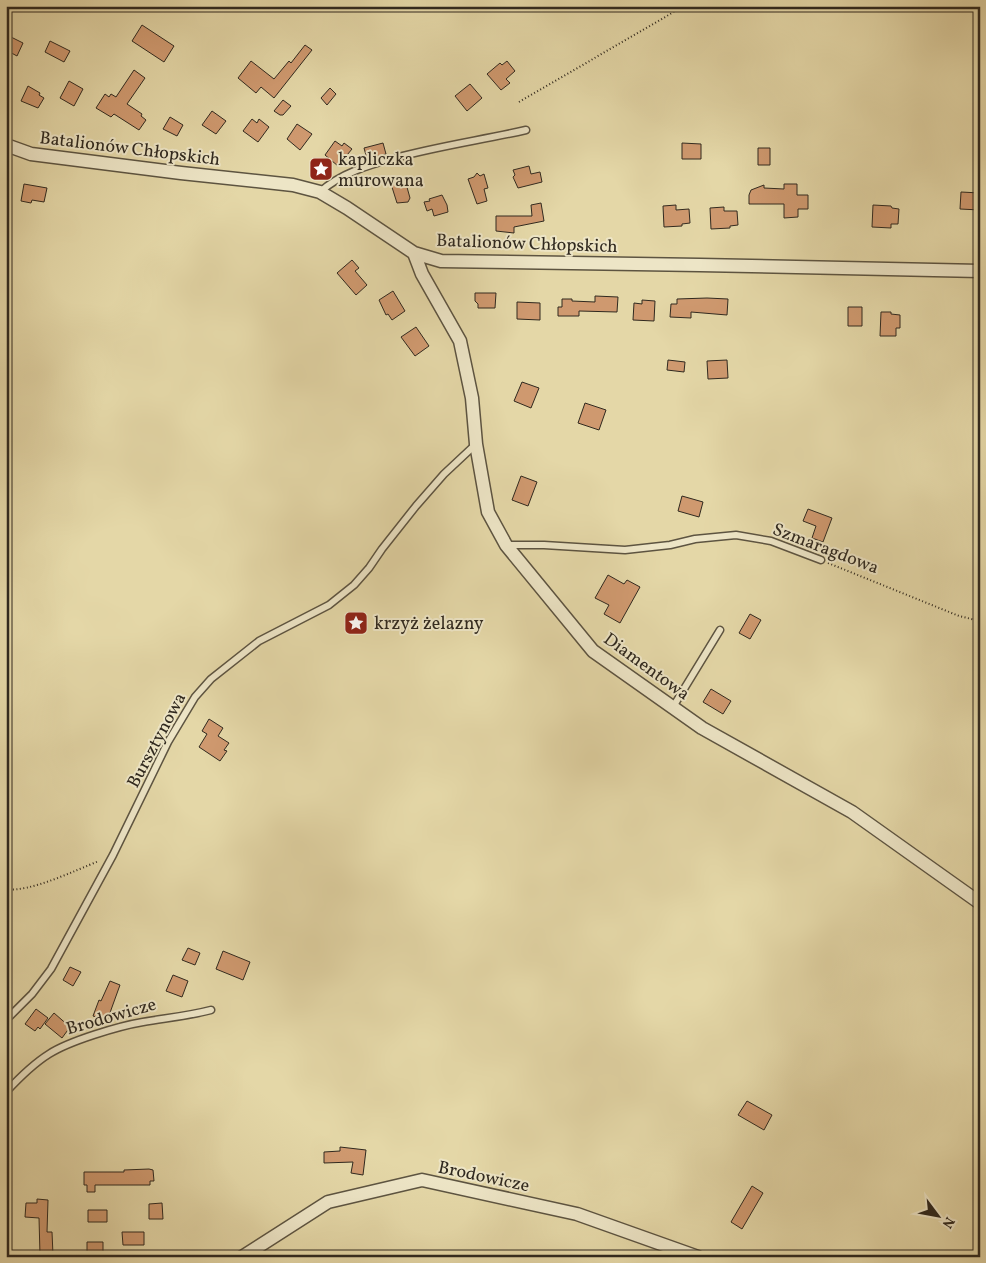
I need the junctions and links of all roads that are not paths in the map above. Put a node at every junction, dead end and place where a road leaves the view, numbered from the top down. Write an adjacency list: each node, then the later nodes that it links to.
1 (526, 130): 3 (lane)
2 (6, 145): 3 (street, Batalionów Chłopskich)
3 (320, 192): 4 (street, Batalionów Chłopskich)
4 (414, 253): 5 (street, Batalionów Chłopskich); 6 (street, Diamentowa)
5 (980, 271)
6 (476, 444): 7 (street, Diamentowa); 13 (lane, Bursztynowa)
7 (506, 545): 8 (lane, Szmaragdowa); 10 (street, Diamentowa)
8 (821, 560)
9 (720, 630): 10 (lane)
10 (673, 707): 11 (street, Diamentowa)
11 (980, 903)
12 (211, 1010): 14 (lane, Brodowicze)
13 (6, 1020)
14 (6, 1092)
15 (242, 1257): 16 (street, Brodowicze)
16 (698, 1257)

